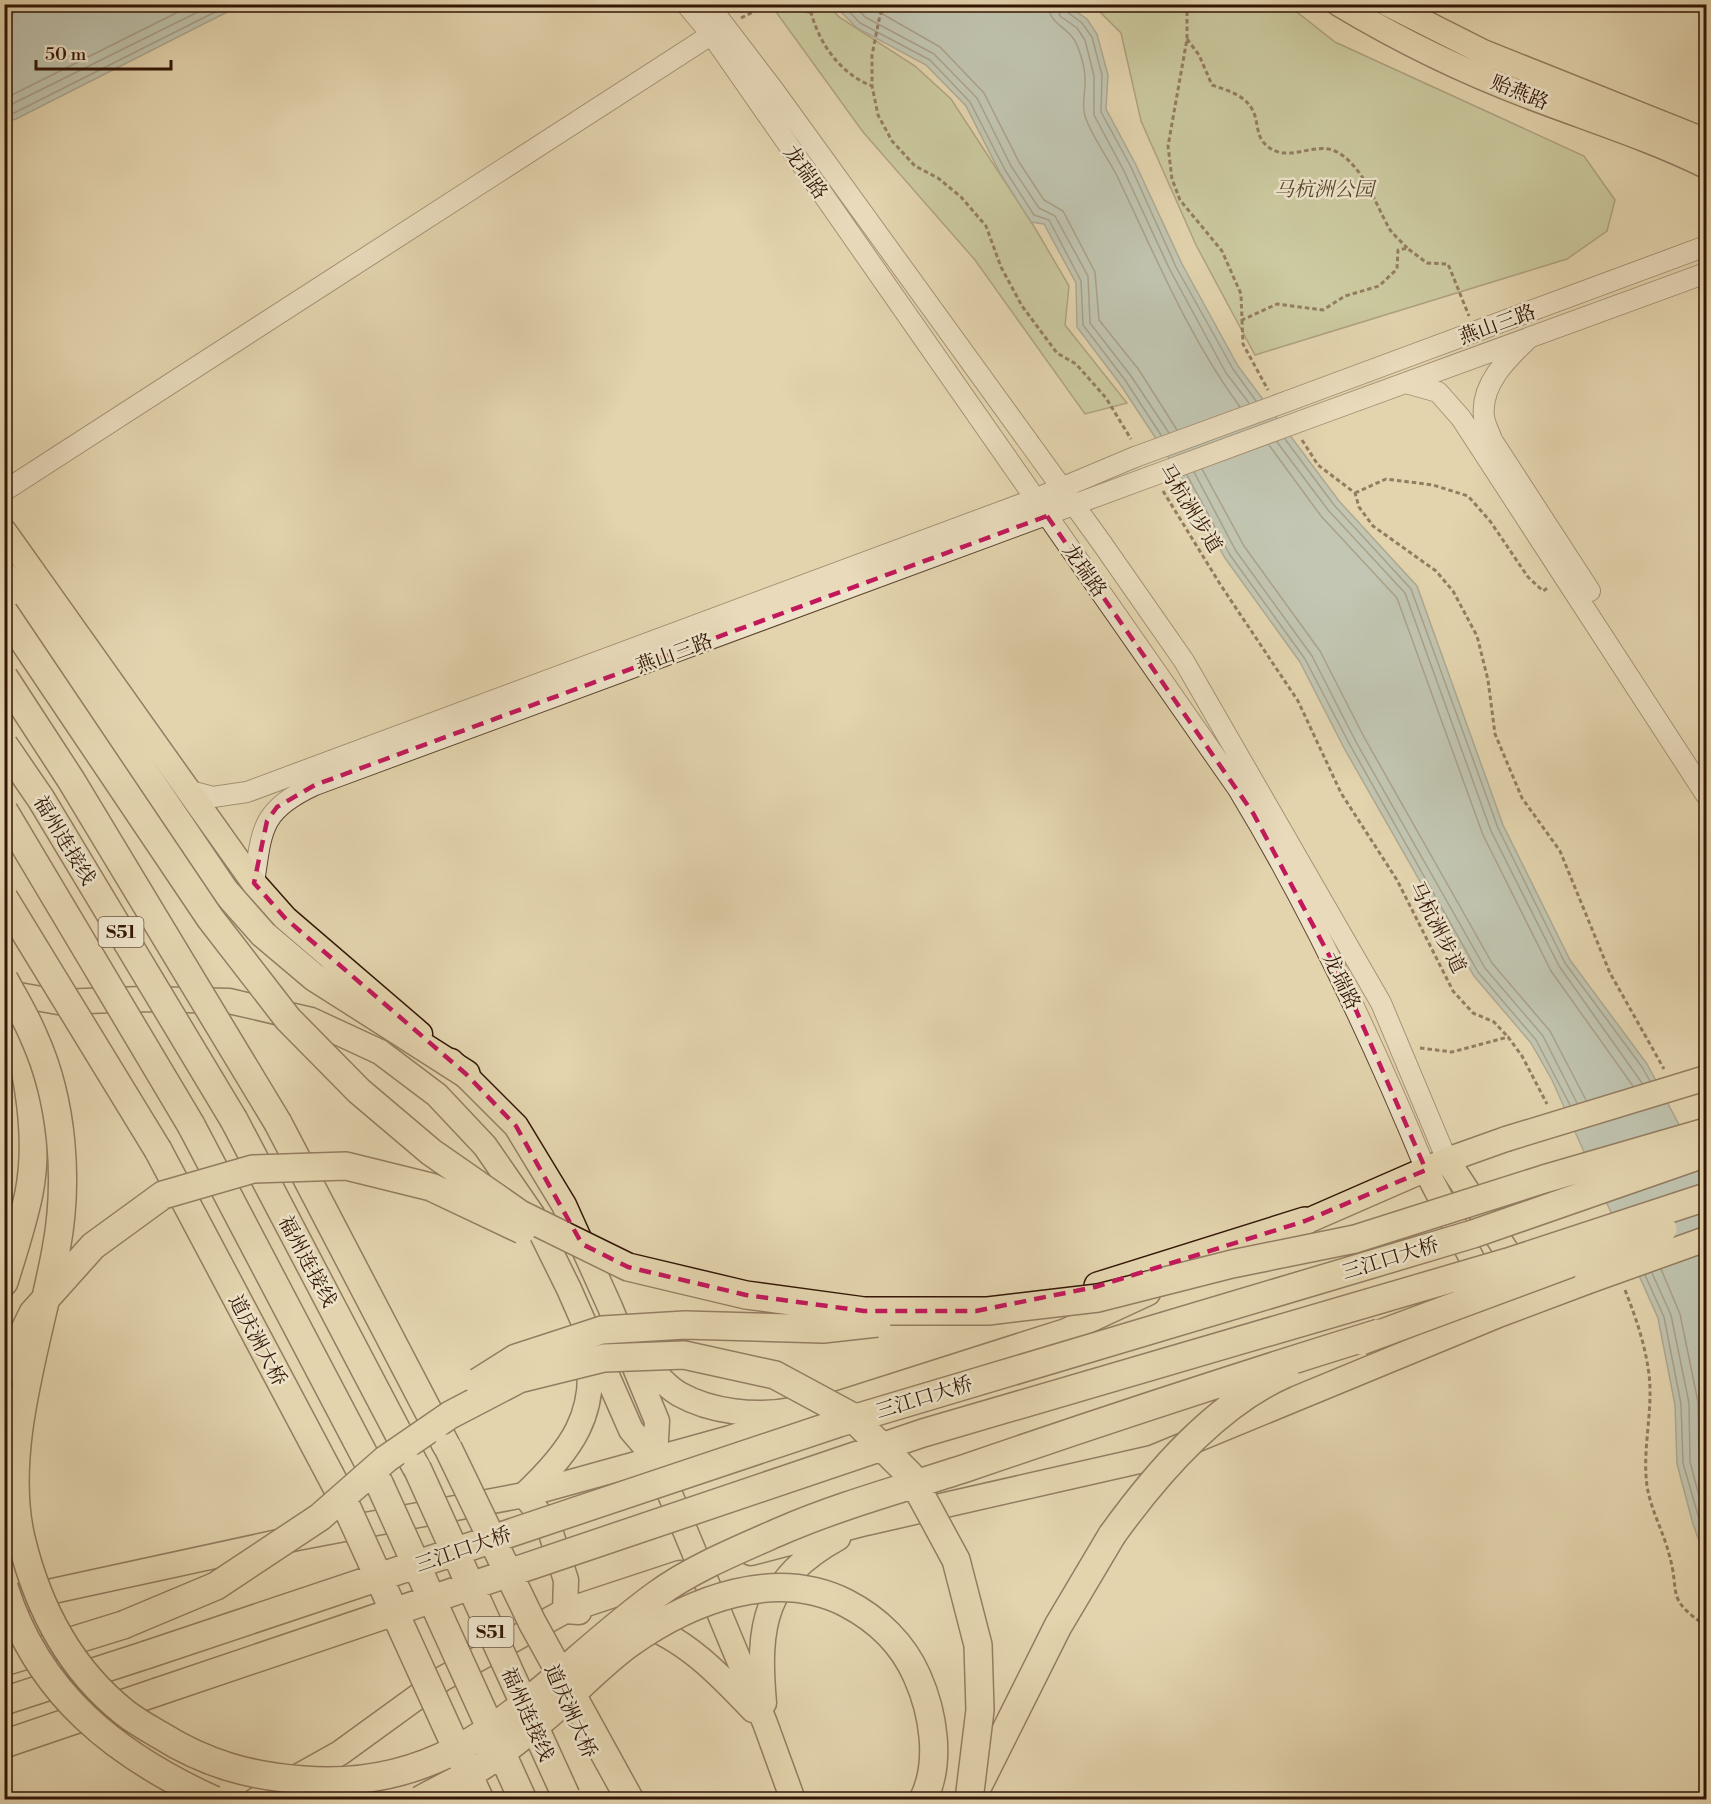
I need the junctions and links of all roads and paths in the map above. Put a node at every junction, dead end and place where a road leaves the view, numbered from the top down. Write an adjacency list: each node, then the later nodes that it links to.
1 (686, 4): 9 (street, 龙瑞路)
2 (708, 4): 9 (street, 龙瑞路)
3 (809, 4): 8 (path)
4 (886, 4): 11 (path, 马杭洲步道)
5 (1187, 4): 10 (path)
6 (1339, 4): 13 (main road, 贻燕路)
7 (1388, 4): 12 (main road, 贻燕路)
8 (810, 12): 9 (path); 11 (path)
9 (718, 30): 25 (street, 龙瑞路); 26 (street); 28 (street, 龙瑞路)
10 (1187, 39): 15 (path); 17 (path)
11 (872, 86): 23 (path, 马杭洲步道)
12 (1707, 141)
13 (1707, 166)
14 (1707, 246): 18 (street, 燕山三路)
15 (1407, 248): 17 (path); 18 (path)
16 (1707, 273): 19 (street, 燕山三路)
17 (1242, 320): 21 (path)
18 (1476, 332): 23 (street, 燕山三路, bridge)
19 (1530, 337): 20 (street, 燕山三路); 37 (street)
20 (1406, 383): 22 (street, 燕山三路); 33 (street)
21 (1269, 390)
22 (1300, 429): 24 (street, 燕山三路, bridge); 27 (path)
23 (1136, 453): 25 (street, 燕山三路)
24 (1155, 483): 29 (street, 燕山三路); 45 (path, 马杭洲步道)
25 (1061, 489): 28 (street, 燕山三路); 29 (street, 龙瑞路)
26 (4, 491)
27 (1355, 493): 33 (path); 47 (path)
28 (1035, 499): 30 (street, 龙瑞路); 38 (street, 燕山三路)
29 (1074, 506): 30 (street, 燕山三路); 51 (street, 龙瑞路)
30 (1047, 516): 41 (street, 燕山三路); 51 (street, 龙瑞路)
31 (4, 531): 38 (main road)
32 (4, 575): 46 (highway)
33 (1564, 577): 39 (street)
34 (4, 612): 56 (highway, bridge)
35 (4, 677): 75 (highway, bridge)
36 (4, 745): 80 (highway, 福州连接线 / S51, bridge)
37 (1707, 772)
38 (186, 790): 41 (main road)
39 (1707, 795)
40 (4, 811): 85 (highway, 福州连接线 / S51, bridge)
41 (254, 883): 46 (main road)
42 (4, 898): 84 (highway, 道庆洲大桥, bridge)
43 (4, 979): 64 (highway, bridge)
44 (4, 990): 58 (highway); 59 (main road)
45 (1508, 1037)
46 (466, 1074): 57 (main road)
47 (1668, 1075)
48 (1707, 1078): 51 (main road, bridge)
49 (1707, 1132): 56 (highway, bridge)
50 (1707, 1153): 77 (highway, 三江口大桥, bridge)
51 (1437, 1165): 54 (main road); 60 (main road); 63 (main road)
52 (1707, 1197): 79 (highway, 三江口大桥, bridge)
53 (1707, 1214): 64 (highway, bridge)
54 (1305, 1221): 66 (main road); 68 (highway, bridge)
55 (1707, 1239): 60 (main road, bridge)
56 (628, 1267): 65 (highway, bridge)
57 (597, 1277): 59 (main road); 61 (main road)
58 (4, 1282)
59 (570, 1289): 62 (main road)
60 (1539, 1300): 63 (main road)
61 (610, 1307): 66 (main road); 67 (main road)
62 (580, 1313): 67 (main road); 69 (main road)
63 (1501, 1314): 70 (main road)
64 (1379, 1333): 90 (highway, bridge)
65 (4, 1372)
66 (868, 1394): 67 (main road)
67 (655, 1458): 69 (main road); 71 (main road)
68 (386, 1459): 76 (highway, bridge); 90 (highway, bridge)
69 (524, 1495): 73 (main road); 74 (main road)
70 (866, 1523): 71 (main road); 78 (main road)
71 (699, 1567): 74 (main road); 78 (main road)
72 (4, 1587): 81 (highway, bridge)
73 (4, 1605)
74 (565, 1611): 78 (main road); 82 (main road)
75 (532, 1622): 86 (highway, 道庆洲大桥, bridge); 87 (highway, bridge)
76 (4, 1662)
77 (4, 1701)
78 (765, 1723): 88 (main road)
79 (4, 1744)
80 (566, 1798)
81 (214, 1800)
82 (256, 1800)
83 (420, 1800): 89 (highway, bridge)
84 (480, 1800)
85 (523, 1800)
86 (610, 1800)
87 (630, 1800)
88 (793, 1800)
89 (923, 1800)
90 (970, 1800)

